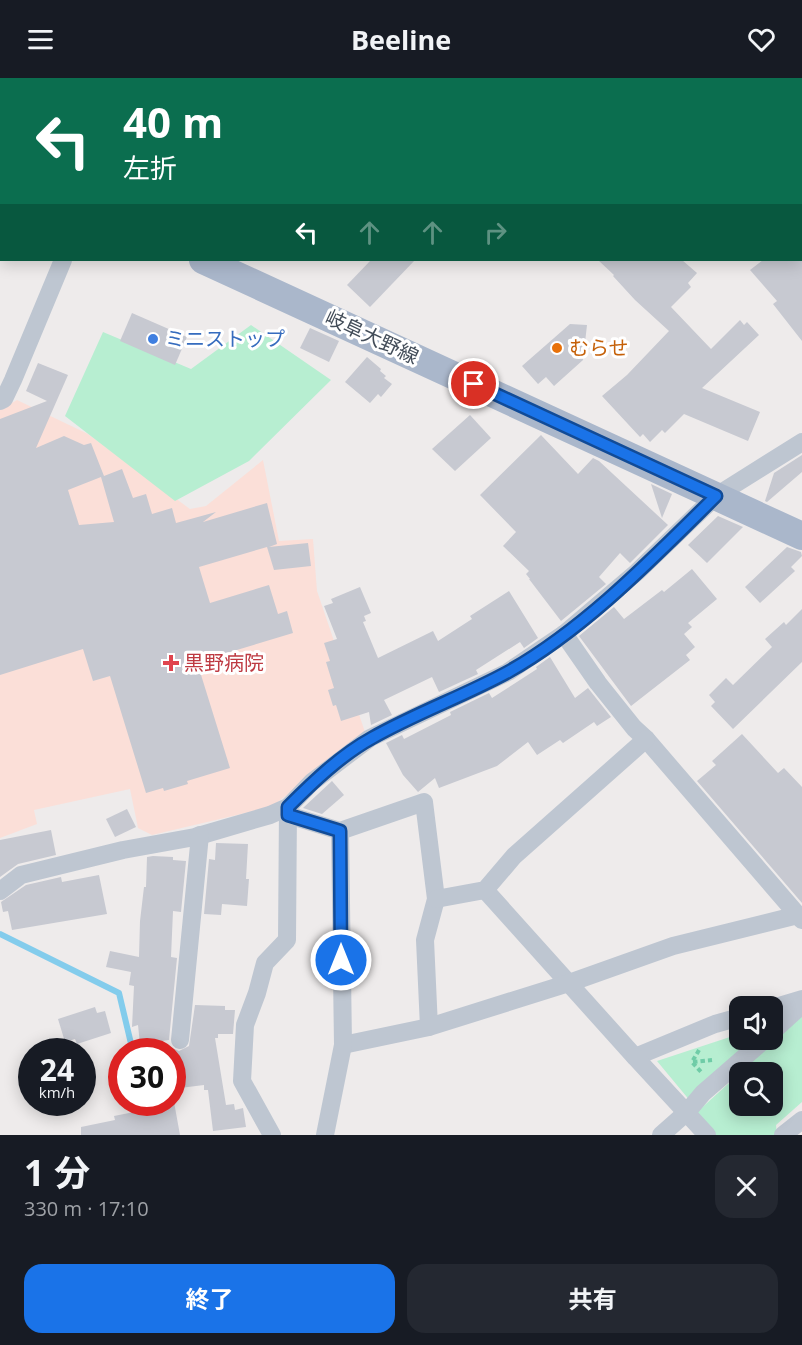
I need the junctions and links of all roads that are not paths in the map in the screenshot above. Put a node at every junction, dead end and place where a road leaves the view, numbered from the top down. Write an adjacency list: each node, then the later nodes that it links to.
1 (63, 261): 3 (street)
2 (205, 261): 5 (main road, 岐阜大野線)
3 (0, 401)
4 (802, 442): 5 (street)
5 (716, 496): 6 (main road, 岐阜大野線); 7 (street)
6 (802, 536)
7 (564, 634): 8 (street); 9 (street)
8 (646, 739): 12 (street); 15 (street)
9 (288, 811): 10 (street); 11 (street); 29 (street)
10 (340, 831): 14 (street); 24 (street)
11 (200, 835): 13 (street); 23 (street)
12 (485, 890): 14 (street); 16 (street)
13 (0, 891)
14 (436, 899): 22 (street)
15 (800, 917): 16 (street)
16 (569, 983): 22 (street); 26 (street)
17 (802, 999): 18 (street)
18 (783, 1005)
19 (802, 1005): 21 (street)
20 (729, 1020): 26 (street)
21 (783, 1022)
22 (429, 1027): 24 (street)
23 (180, 1038)
24 (343, 1045): 30 (street)
25 (752, 1050): 27 (street)
26 (635, 1057): 27 (street)
27 (687, 1112): 31 (street); 32 (street)
28 (802, 1120): 33 (street)
29 (272, 1135)
30 (325, 1135)
31 (661, 1135)
32 (707, 1135)
33 (783, 1135)

